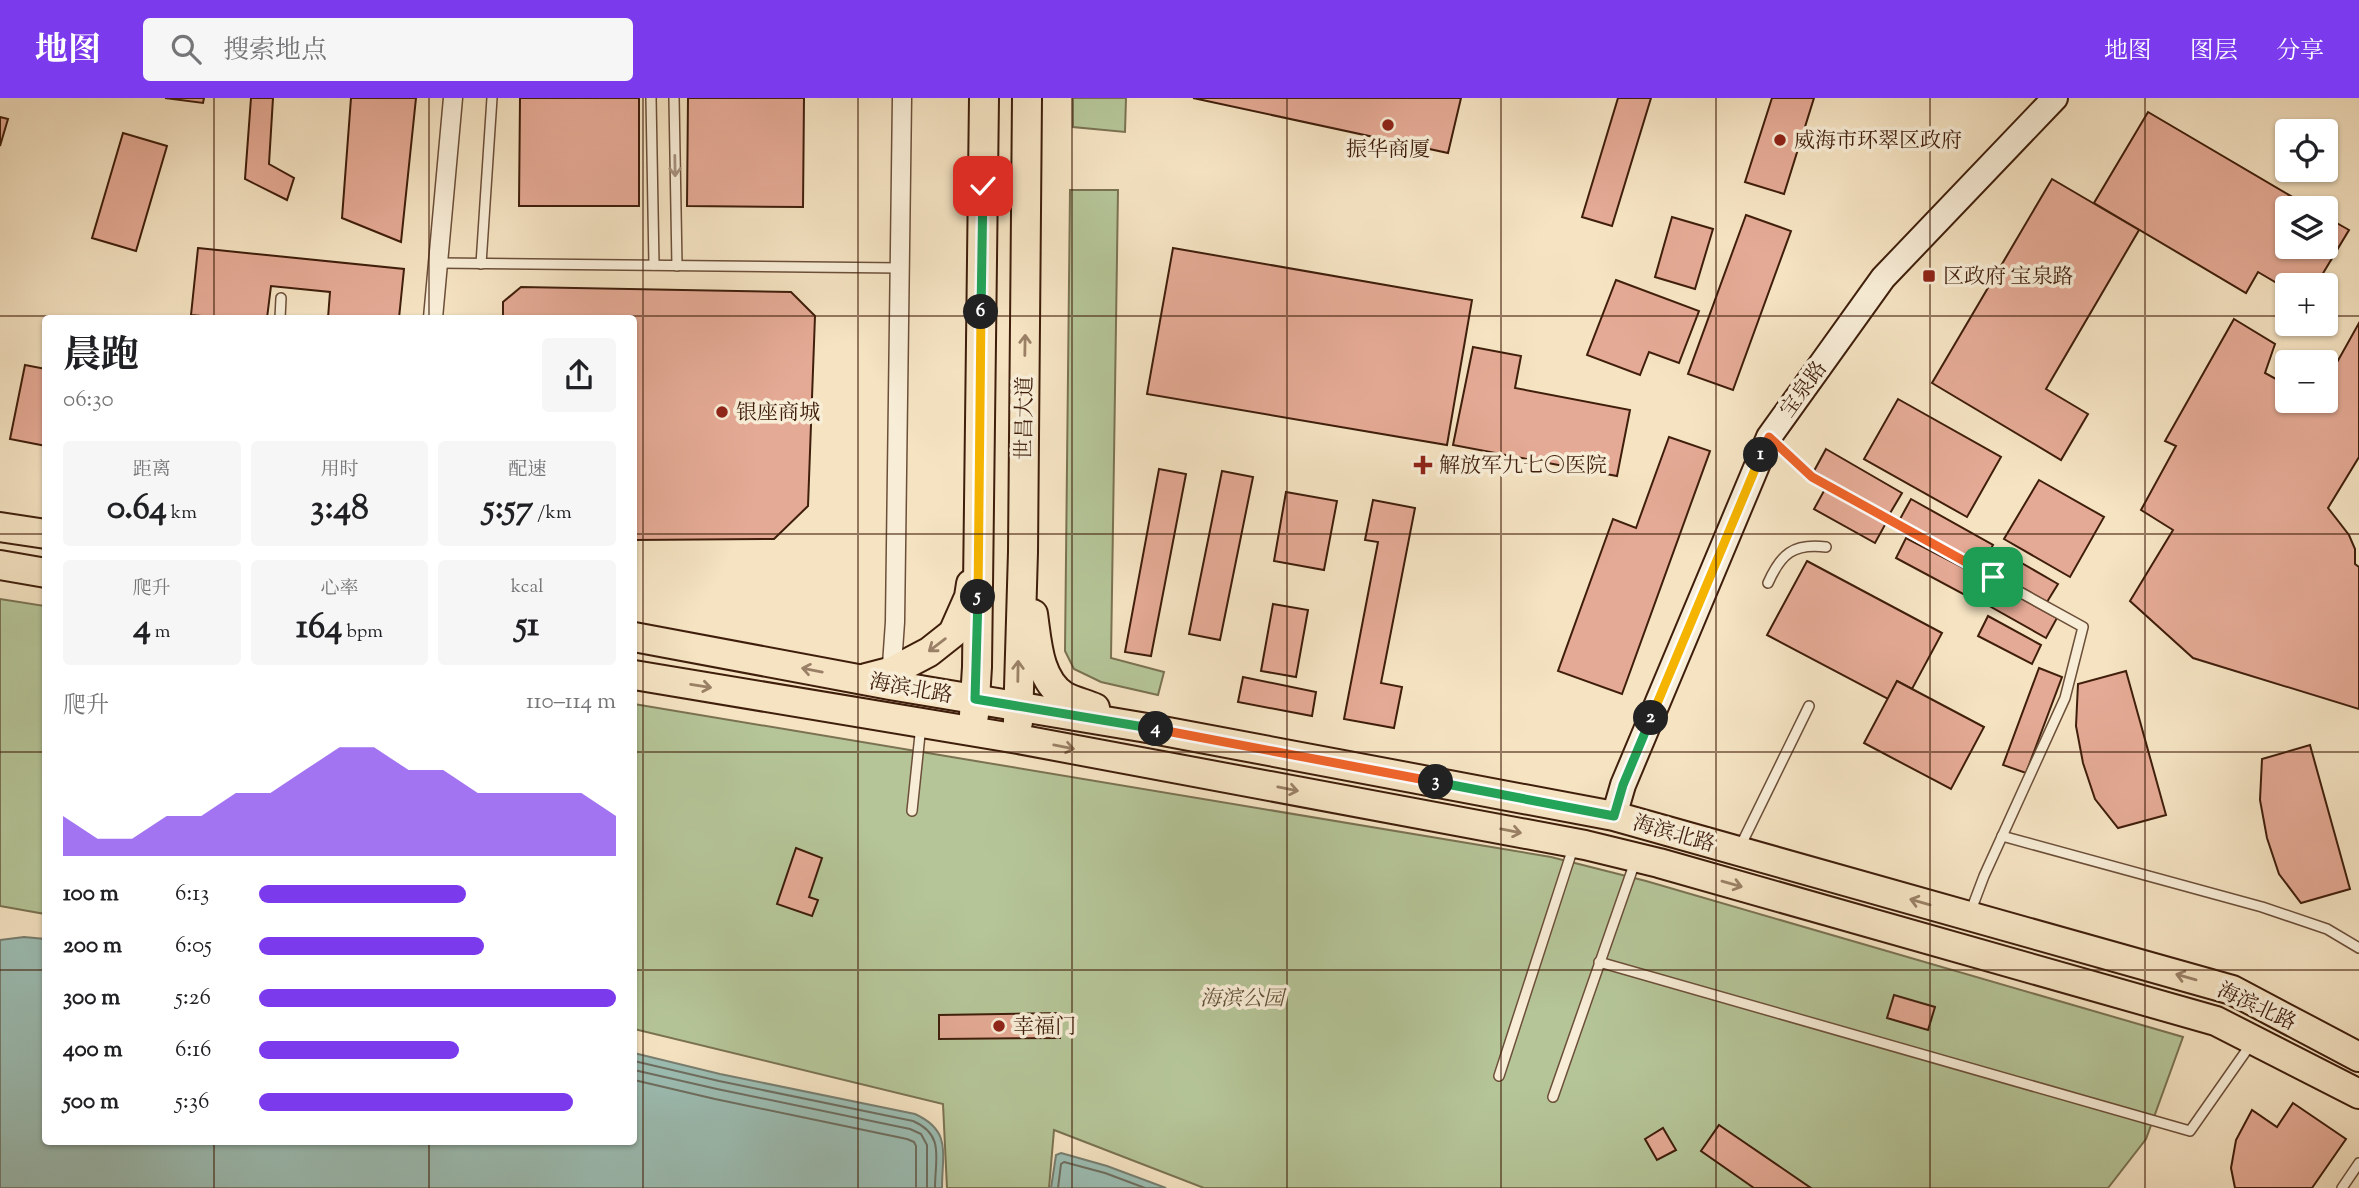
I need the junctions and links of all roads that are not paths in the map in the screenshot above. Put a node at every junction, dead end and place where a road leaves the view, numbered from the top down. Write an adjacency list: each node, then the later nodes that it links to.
1 (453, 98): 9 (street)
2 (492, 98): 10 (lane)
3 (651, 98): 11 (lane)
4 (674, 98): 12 (lane, one-way to 12)
5 (902, 98): 13 (street)
6 (984, 98): 20 (main road, 世昌大道)
7 (1027, 98): 22 (main road, 世昌大道, one-way to 7)
8 (2055, 98): 17 (street, 宝泉路)
9 (439, 263): 10 (lane); 16 (street)
10 (481, 264): 11 (lane)
11 (654, 265): 12 (lane)
12 (677, 266): 13 (lane)
13 (900, 268): 28 (street)
14 (281, 298): 15 (lane)
15 (280, 315)
16 (433, 315)
17 (1769, 437): 37 (street, 宝泉路); 38 (lane)
18 (0, 527): 19 (main road)
19 (42, 533)
20 (979, 540): 28 (main road, one-way to 28); 29 (main road, 世昌大道)
21 (1826, 547): 25 (lane)
22 (1023, 552): 30 (main road, 世昌大道, one-way to 22); 33 (main road)
23 (0, 565): 24 (main road)
24 (42, 572)
25 (1768, 583)
26 (637, 638): 28 (main road, 海滨北路, one-way to 26)
27 (637, 676): 32 (main road, 海滨北路, one-way to 32)
28 (892, 678): 29 (main road, 海滨北路)
29 (975, 699): 30 (main road, 海滨北路); 34 (main road, 世昌大道)
30 (1018, 705): 33 (main road, 海滨北路); 35 (main road, 世昌大道)
31 (1809, 706): 40 (lane)
32 (921, 723): 34 (main road, 海滨北路); 36 (lane)
33 (1147, 728): 37 (main road, 海滨北路)
34 (972, 732): 35 (main road, 海滨北路)
35 (1018, 739): 39 (main road, 海滨北路, one-way to 39)
36 (912, 811)
37 (1614, 816): 40 (main road, 海滨北路)
38 (2002, 836): 42 (lane); 43 (lane)
39 (1574, 843): 41 (main road, 海滨北路); 47 (lane)
40 (1738, 850): 42 (main road, 海滨北路, one-way to 40)
41 (1637, 858): 44 (lane); 45 (main road, 海滨北路, one-way to 45)
42 (1969, 916): 46 (main road, 海滨北路, one-way to 42)
43 (2359, 948)
44 (1599, 962): 45 (lane); 49 (lane)
45 (2254, 1040): 48 (main road, 海滨北路)
46 (2359, 1057)
47 (1499, 1076)
48 (2359, 1094)
49 (1553, 1097)
50 (2359, 1163): 51 (lane)
51 (2342, 1188)

